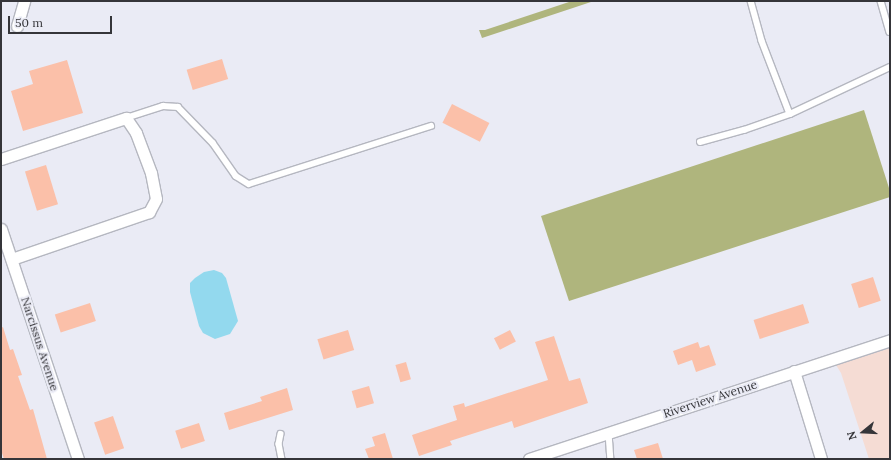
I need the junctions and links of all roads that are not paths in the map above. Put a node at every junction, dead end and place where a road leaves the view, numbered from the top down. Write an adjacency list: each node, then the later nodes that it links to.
1 (24, 1): 4 (street)
2 (752, 1): 7 (lane)
3 (881, 1): 5 (lane)
4 (17, 26)
5 (890, 32)
6 (890, 67): 7 (lane)
7 (790, 114): 10 (lane)
8 (126, 118): 9 (lane); 11 (street); 13 (street)
9 (431, 126)
10 (700, 142)
11 (1, 159)
12 (1, 229): 13 (street, Narcissus Avenue)
13 (12, 259): 18 (street, Narcissus Avenue)
14 (890, 340): 15 (street, Riverview Avenue)
15 (794, 371): 16 (street, Riverview Avenue); 22 (street)
16 (609, 433): 20 (street, Riverview Avenue); 21 (lane)
17 (281, 434): 19 (lane)
18 (78, 459)
19 (282, 459)
20 (529, 459)
21 (611, 459)
22 (821, 459)

